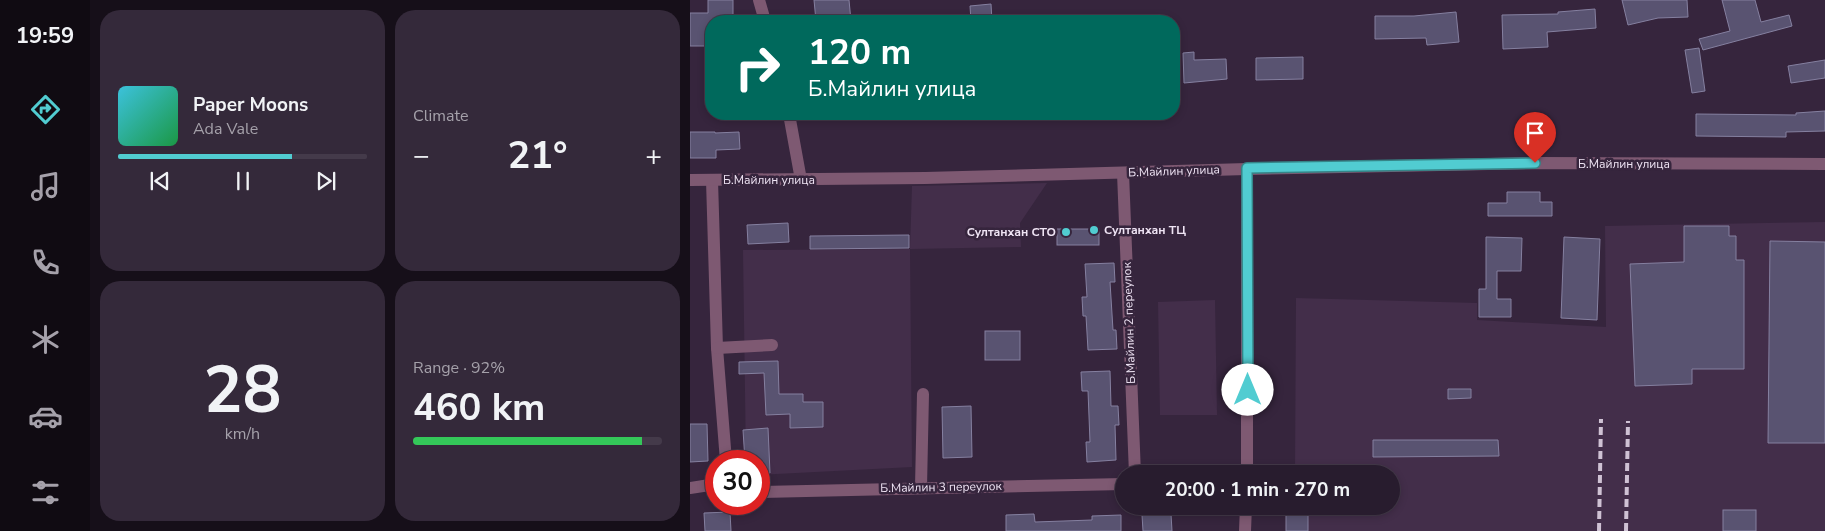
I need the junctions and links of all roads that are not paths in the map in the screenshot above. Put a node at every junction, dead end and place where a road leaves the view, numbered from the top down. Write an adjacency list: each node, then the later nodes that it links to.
1 (759, 0): 2 (street)
2 (763, 15)
3 (791, 120): 11 (street)
4 (1825, 155): 5 (street)
5 (1778, 164): 6 (street); 7 (street, Б.Майлин улица)
6 (1825, 164)
7 (1247, 168): 8 (street, Б.Майлин улица); 17 (street)
8 (1124, 173): 11 (street, Б.Майлин улица); 16 (street, Б.Майлин 2 переулок)
9 (690, 180): 10 (street, Б.Майлин улица)
10 (712, 180): 11 (street, Б.Майлин улица); 13 (street)
11 (801, 180)
12 (772, 345): 13 (street)
13 (718, 348): 15 (street)
14 (923, 394): 20 (street)
15 (725, 450)
16 (1136, 465)
17 (1247, 465)
18 (1115, 484): 20 (street, Б.Майлин 3 переулок)
19 (705, 486): 21 (street)
20 (921, 487): 22 (street, Б.Майлин 3 переулок)
21 (690, 488)
22 (770, 492)
23 (1246, 515): 24 (street)
24 (1246, 531)

